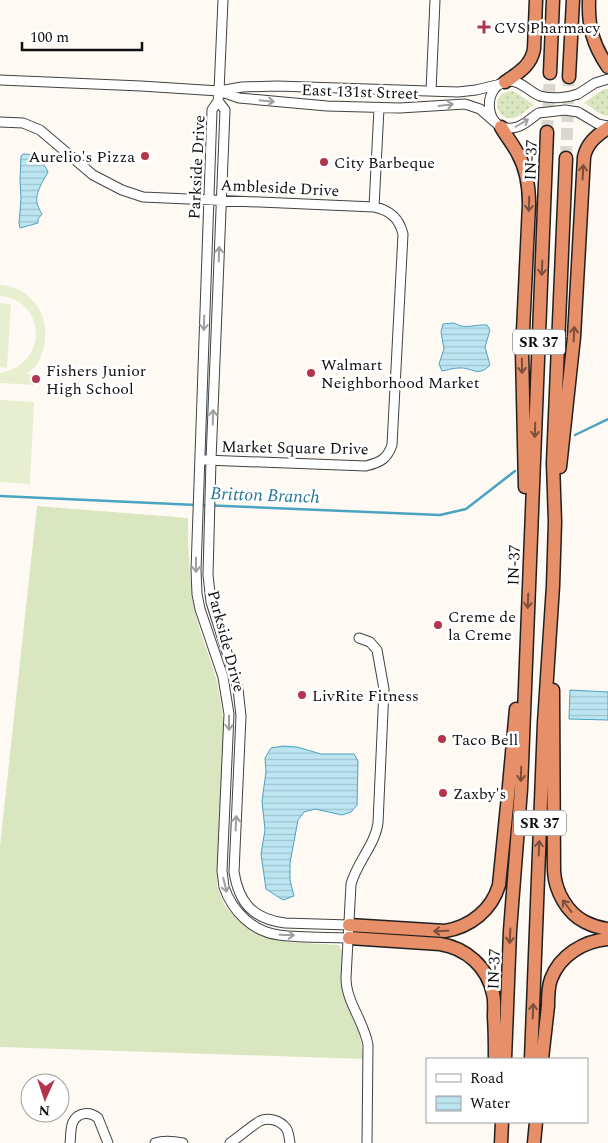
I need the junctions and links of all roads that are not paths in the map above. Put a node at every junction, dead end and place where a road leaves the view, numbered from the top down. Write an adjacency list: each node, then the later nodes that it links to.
1 (223, 0): 13 (street)
2 (435, 0): 14 (street)
3 (536, 0): 12 (highway)
4 (553, 0): 8 (highway)
5 (572, 0): 9 (highway)
6 (589, 0): 7 (highway)
7 (608, 67)
8 (550, 73)
9 (569, 77)
10 (608, 79): 12 (street, bridge)
11 (0, 80): 13 (street, East 131st Street)
12 (503, 83): 14 (street, East 131st Street); 18 (street)
13 (219, 91): 14 (street, East 131st Street); 15 (street); 16 (street, East 131st Street, one-way to 16)
14 (431, 91)
15 (218, 101): 22 (street, Parkside Drive); 23 (street, Parkside Drive)
16 (379, 108): 18 (street, East 131st Street, one-way to 18); 24 (street)
17 (0, 122): 22 (street, Ambleside Drive)
18 (498, 125): 19 (street, one-way to 19, bridge); 29 (highway, one-way to 29)
19 (608, 127): 28 (highway, one-way to 19)
20 (547, 132): 29 (highway, IN-37 / SR 37, one-way to 29)
21 (566, 158): 28 (highway, SR 37)
22 (208, 199): 23 (street, Ambleside Drive); 26 (street, Parkside Drive, one-way to 26)
23 (221, 200): 24 (street, Ambleside Drive); 27 (street, Parkside Drive, one-way to 23)
24 (374, 207): 25 (street, Ambleside Drive)
25 (396, 219): 27 (street, Market Square Drive)
26 (200, 460): 27 (street, Market Square Drive); 34 (street, Parkside Drive, one-way to 34)
27 (211, 460): 34 (street, Parkside Drive, one-way to 27)
28 (555, 522): 30 (highway, SR 37)
29 (530, 553): 32 (highway, IN-37 / SR 37, one-way to 32)
30 (553, 586): 33 (highway, one-way to 30); 38 (highway, SR 37, one-way to 30)
31 (359, 638): 34 (street)
32 (526, 655): 34 (highway, one-way to 34); 37 (highway, IN-37 / SR 37, one-way to 37)
33 (608, 929)
34 (349, 932): 36 (highway); 50 (street)
35 (608, 940): 39 (highway)
36 (495, 1058)
37 (505, 1058)
38 (531, 1058)
39 (542, 1058)
40 (495, 1123): 51 (highway)
41 (502, 1123): 52 (highway)
42 (529, 1123): 53 (highway)
43 (536, 1123): 54 (highway)
44 (70, 1143): 45 (street)
45 (108, 1143)
46 (155, 1143): 47 (street)
47 (183, 1143)
48 (230, 1143): 49 (street)
49 (290, 1143)
50 (367, 1143)
51 (495, 1143)
52 (501, 1143)
53 (528, 1143)
54 (534, 1143)

